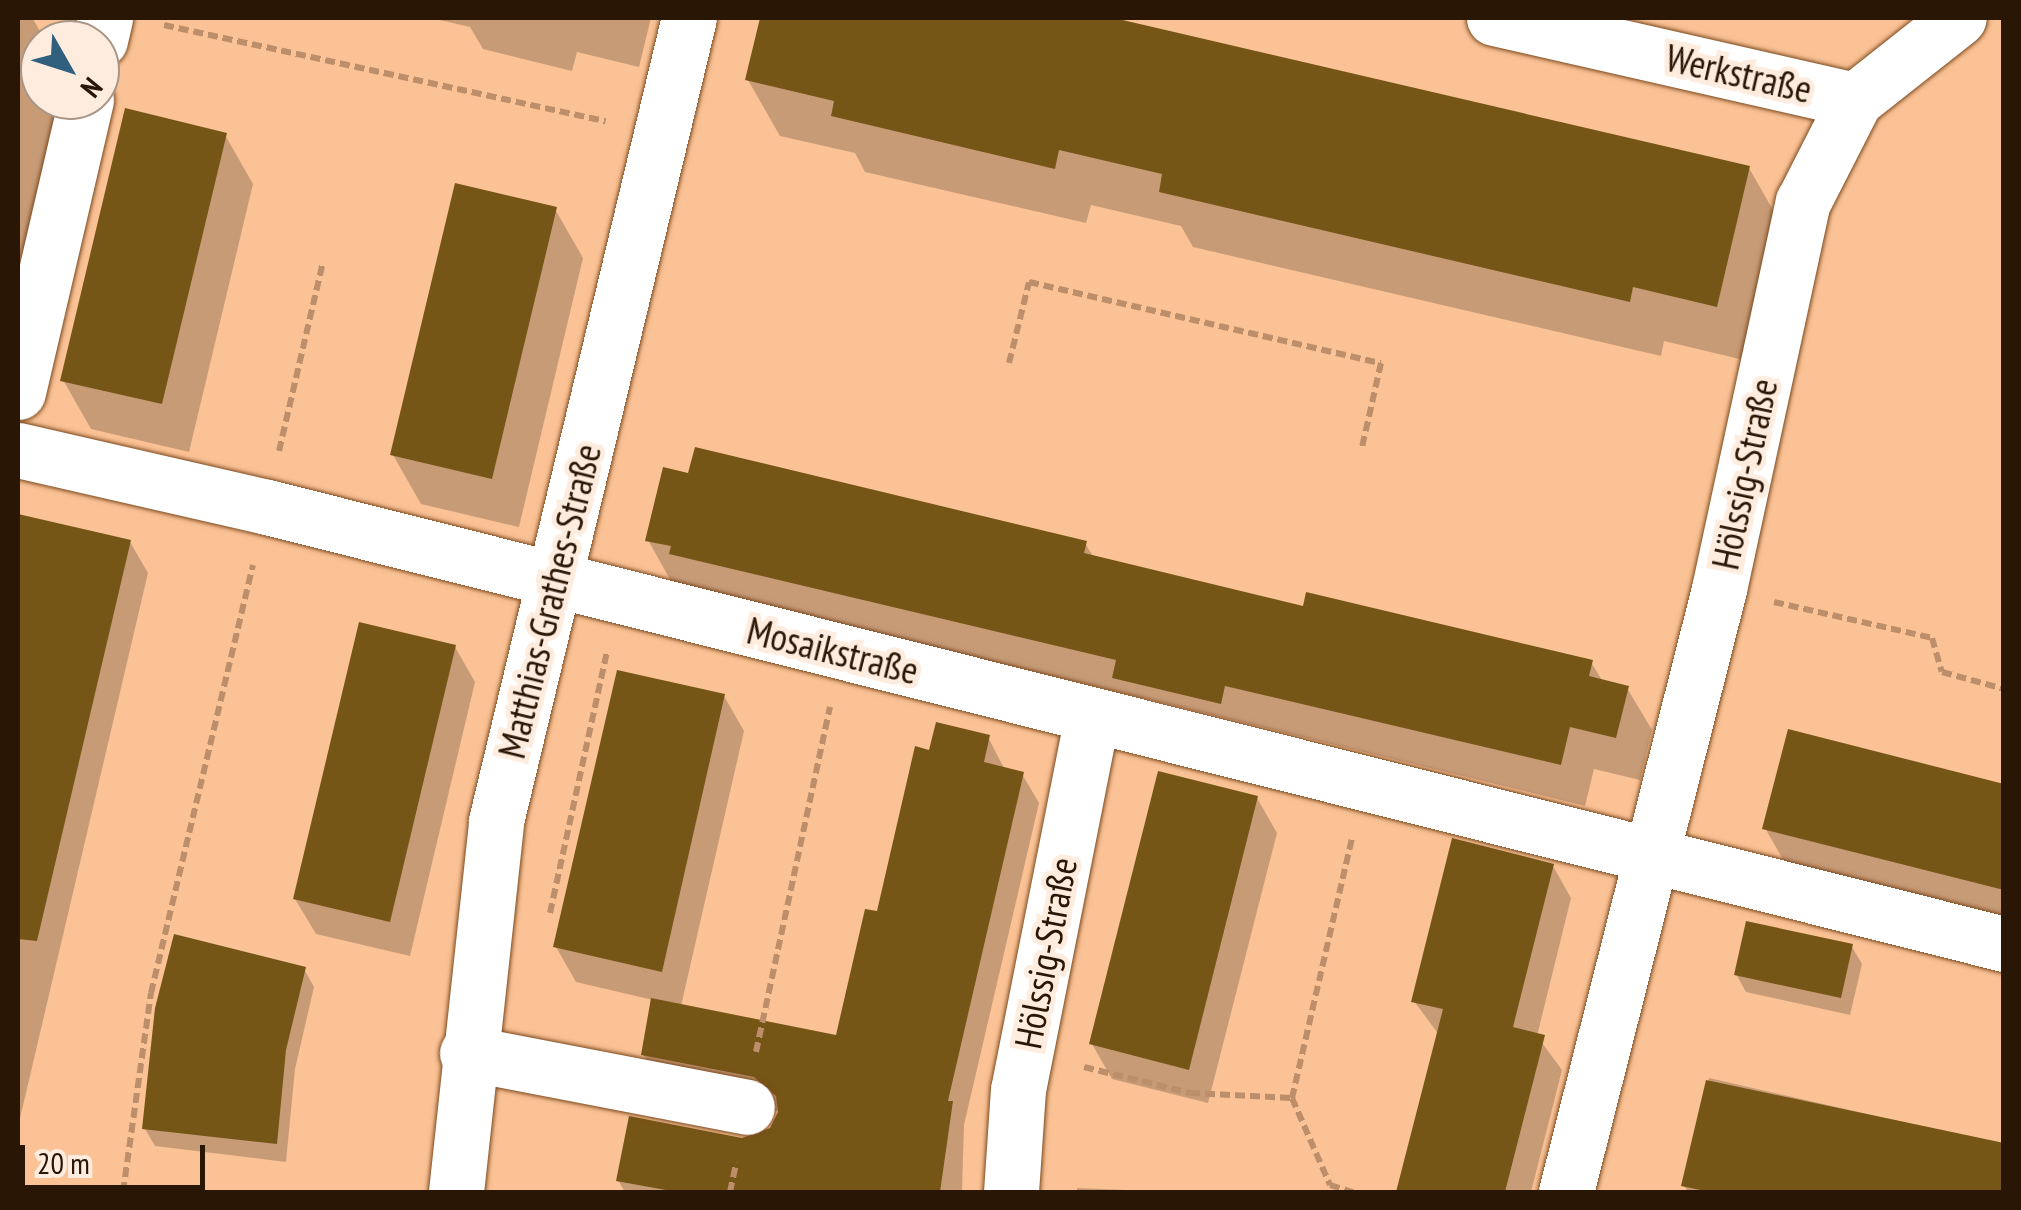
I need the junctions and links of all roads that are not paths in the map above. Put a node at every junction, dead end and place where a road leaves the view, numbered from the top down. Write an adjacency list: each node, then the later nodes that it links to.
1 (690, 18): 8 (street, Matthias-Grathes-Straße)
2 (1494, 18): 4 (street, Werkstraße)
3 (1959, 18): 4 (street, Werkstraße)
4 (1855, 100): 10 (street, Hölssig-Straße)
5 (81, 120): 6 (street)
6 (18, 392)
7 (18, 450): 8 (street, Mosaikstraße)
8 (554, 580): 9 (street, Mosaikstraße); 12 (street, Matthias-Grathes-Straße)
9 (1092, 715): 10 (street, Mosaikstraße); 15 (street, Hölssig-Straße)
10 (1648, 856): 11 (street); 16 (street, Hölssig-Straße)
11 (2004, 944)
12 (468, 1053): 13 (street); 14 (street, Matthias-Grathes-Straße)
13 (747, 1107)
14 (456, 1192)
15 (1012, 1192)
16 (1566, 1192)

